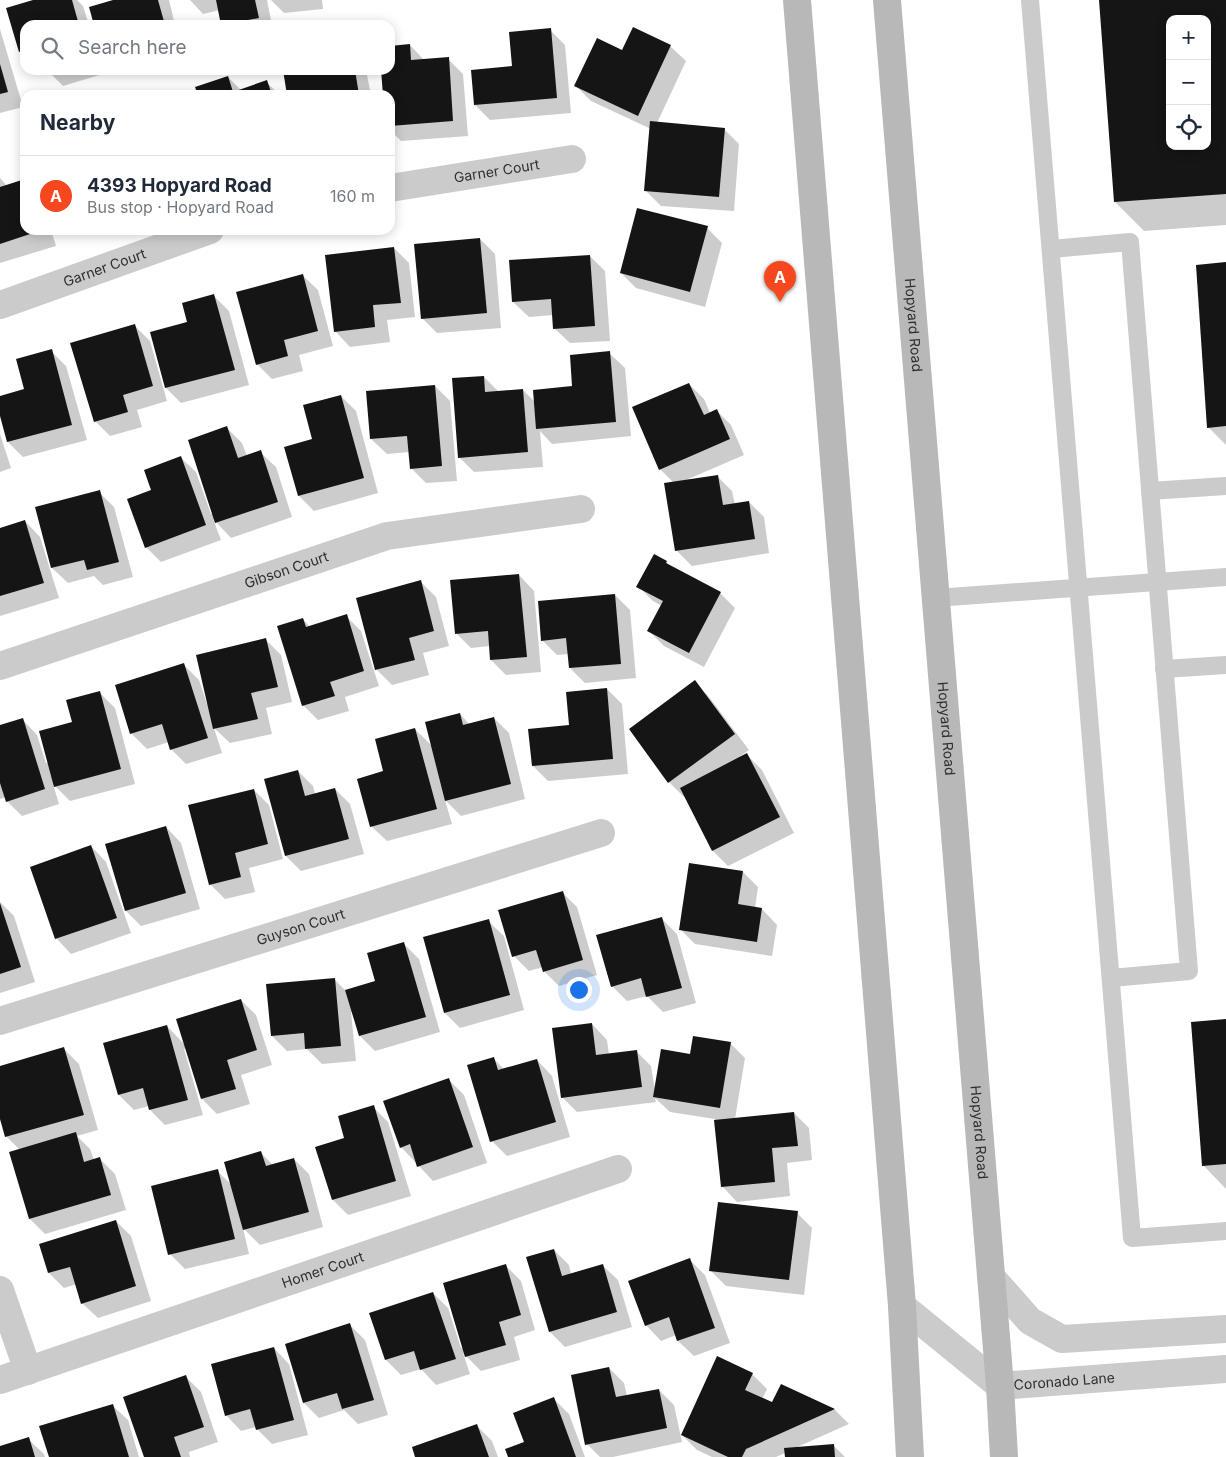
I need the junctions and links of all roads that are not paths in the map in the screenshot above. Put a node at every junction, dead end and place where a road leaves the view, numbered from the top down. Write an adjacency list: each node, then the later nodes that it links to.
1 (797, 0): 26 (main road)
2 (887, 0): 15 (main road, Hopyard Road)
3 (1030, 0): 7 (lane)
4 (572, 158): 5 (street, Garner Court)
5 (395, 187)
6 (196, 235): 8 (street, Garner Court)
7 (1051, 249): 10 (lane); 14 (lane)
8 (0, 305)
9 (1226, 486): 10 (lane)
10 (1150, 491): 13 (lane)
11 (581, 509): 17 (street, Gibson Court)
12 (1226, 577): 13 (lane)
13 (1157, 582): 14 (lane); 18 (lane)
14 (1079, 588): 15 (lane); 20 (lane)
15 (935, 598): 24 (main road, Hopyard Road)
16 (1226, 665): 18 (lane)
17 (0, 666)
18 (1164, 669): 20 (lane)
19 (601, 832): 21 (street, Guyson Court)
20 (1111, 978): 23 (lane)
21 (0, 1021)
22 (618, 1169): 29 (street, Homer Court)
23 (1226, 1231)
24 (991, 1277): 27 (street); 31 (main road, Hopyard Road)
25 (0, 1290): 29 (street)
26 (902, 1306): 31 (street, Coronado Lane); 32 (main road)
27 (1226, 1329)
28 (1226, 1369): 31 (street, Coronado Lane)
29 (28, 1370): 30 (street, Homer Court)
30 (0, 1380)
31 (1000, 1386): 33 (main road, Hopyard Road)
32 (910, 1457)
33 (1004, 1457)

